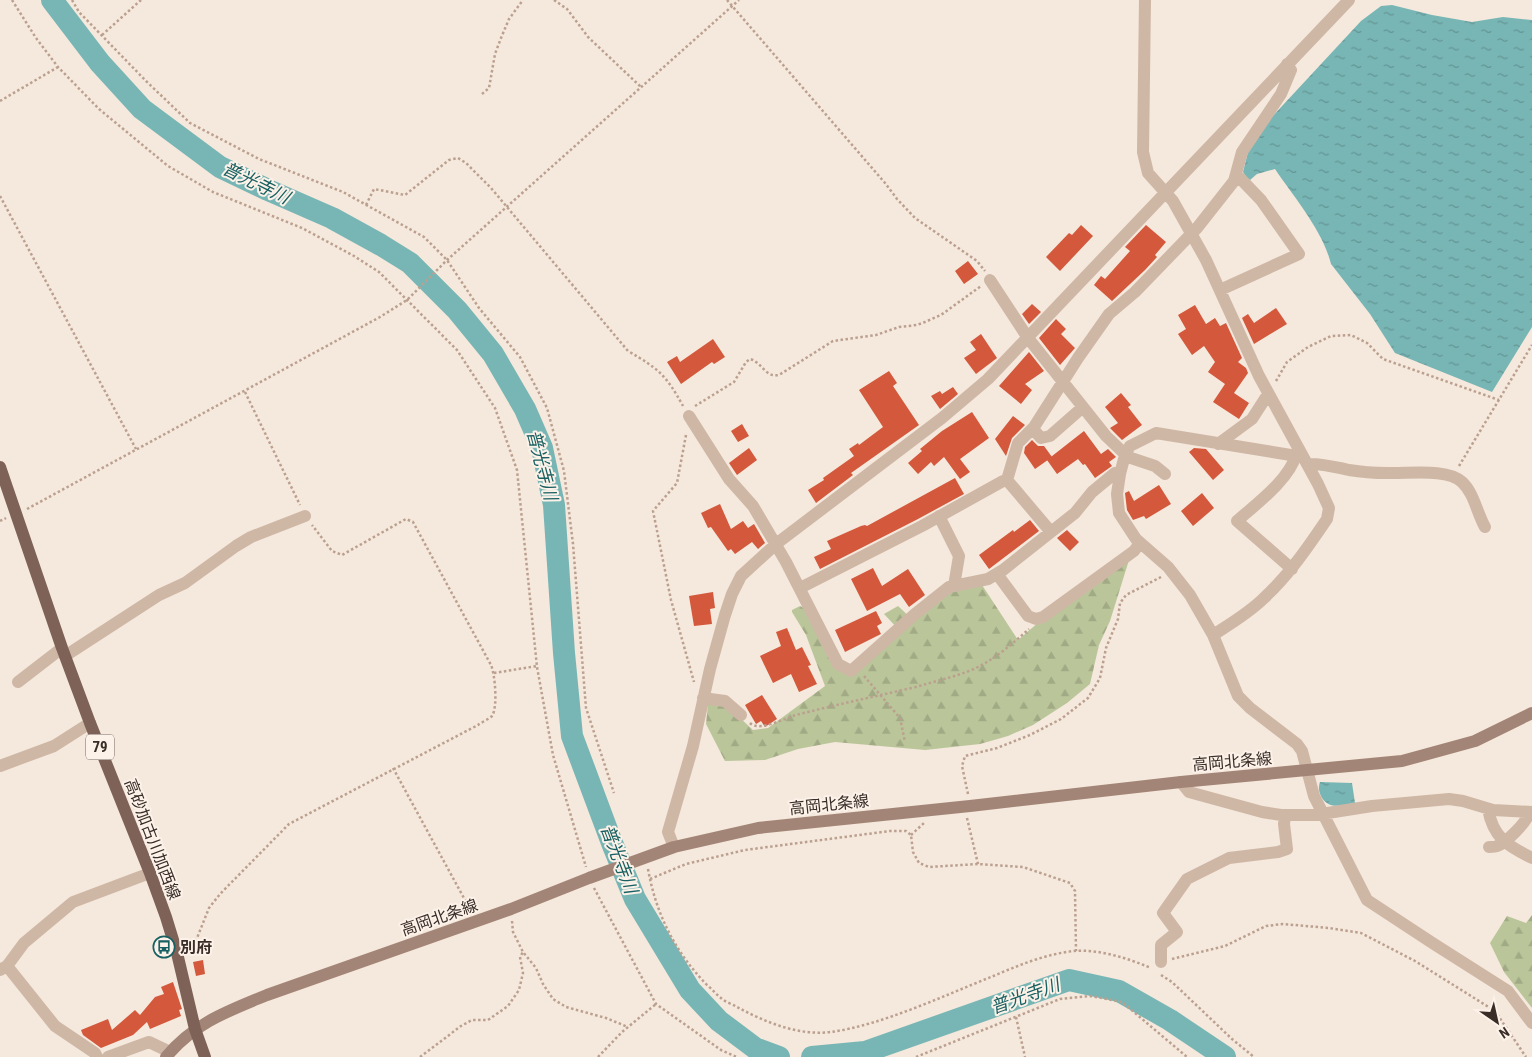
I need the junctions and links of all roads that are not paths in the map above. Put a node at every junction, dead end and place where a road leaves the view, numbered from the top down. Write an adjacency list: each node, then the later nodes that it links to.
1 (1145, 0): 5 (street)
2 (1341, 2): 3 (street)
3 (1287, 64): 4 (street); 5 (street)
4 (1236, 174): 6 (street); 8 (street)
5 (1166, 192): 6 (street); 9 (street)
6 (1192, 232): 8 (street); 10 (street)
7 (990, 280): 9 (street)
8 (1220, 290): 11 (street)
9 (1028, 338): 10 (street); 27 (street)
10 (1063, 382): 12 (street); 14 (street)
11 (1268, 394): 15 (street); 17 (street)
12 (1083, 407): 14 (street); 16 (street)
13 (687, 414): 27 (street)
14 (1033, 429): 21 (street)
15 (1218, 444): 16 (street); 17 (street)
16 (1125, 455): 19 (street); 20 (street)
17 (1302, 459): 24 (street); 28 (street); 28 (street)
18 (0, 467): 33 (main road, 高砂加古川加西線 / 79)
19 (1120, 474): 25 (street); 26 (street)
20 (1165, 474)
21 (1007, 480): 23 (street); 25 (street)
22 (306, 516): 33 (street)
23 (939, 516): 30 (street); 31 (street)
24 (1485, 526)
25 (1051, 532): 29 (street)
26 (1140, 543): 29 (street); 32 (street)
27 (776, 544): 31 (street); 35 (street)
28 (1292, 569): 32 (street)
29 (997, 574): 30 (street)
30 (954, 586): 31 (street)
31 (800, 588)
32 (1213, 635): 40 (street)
33 (63, 652): 34 (street); 38 (main road, 高砂加古川加西線 / 79)
34 (18, 682)
35 (703, 698): 37 (street); 47 (street)
36 (1532, 714): 40 (main road, 高岡北条線)
37 (741, 715)
38 (90, 723): 39 (street); 50 (main road, 高砂加古川加西線 / 79)
39 (0, 766)
40 (1309, 771): 41 (main road, 高岡北条線); 44 (street)
41 (1181, 782): 45 (street); 47 (main road, 高岡北条線)
42 (1488, 809): 43 (street); 44 (street); 46 (street)
43 (1531, 812): 46 (street)
44 (1324, 814): 45 (street); 53 (street)
45 (1285, 815): 51 (street)
46 (1503, 842): 48 (street); 49 (street)
47 (674, 847): 54 (main road, 高岡北条線)
48 (1489, 847)
49 (1532, 858)
50 (150, 873): 52 (street); 54 (main road, 高砂加古川加西線 / 79)
51 (1156, 965)
52 (4, 968): 56 (street)
53 (1532, 1024)
54 (195, 1029): 55 (main road, 高岡北条線); 58 (main road, 高砂加古川加西線 / 79)
55 (168, 1055): 57 (street)
56 (97, 1057)
57 (108, 1057)
58 (204, 1057)

